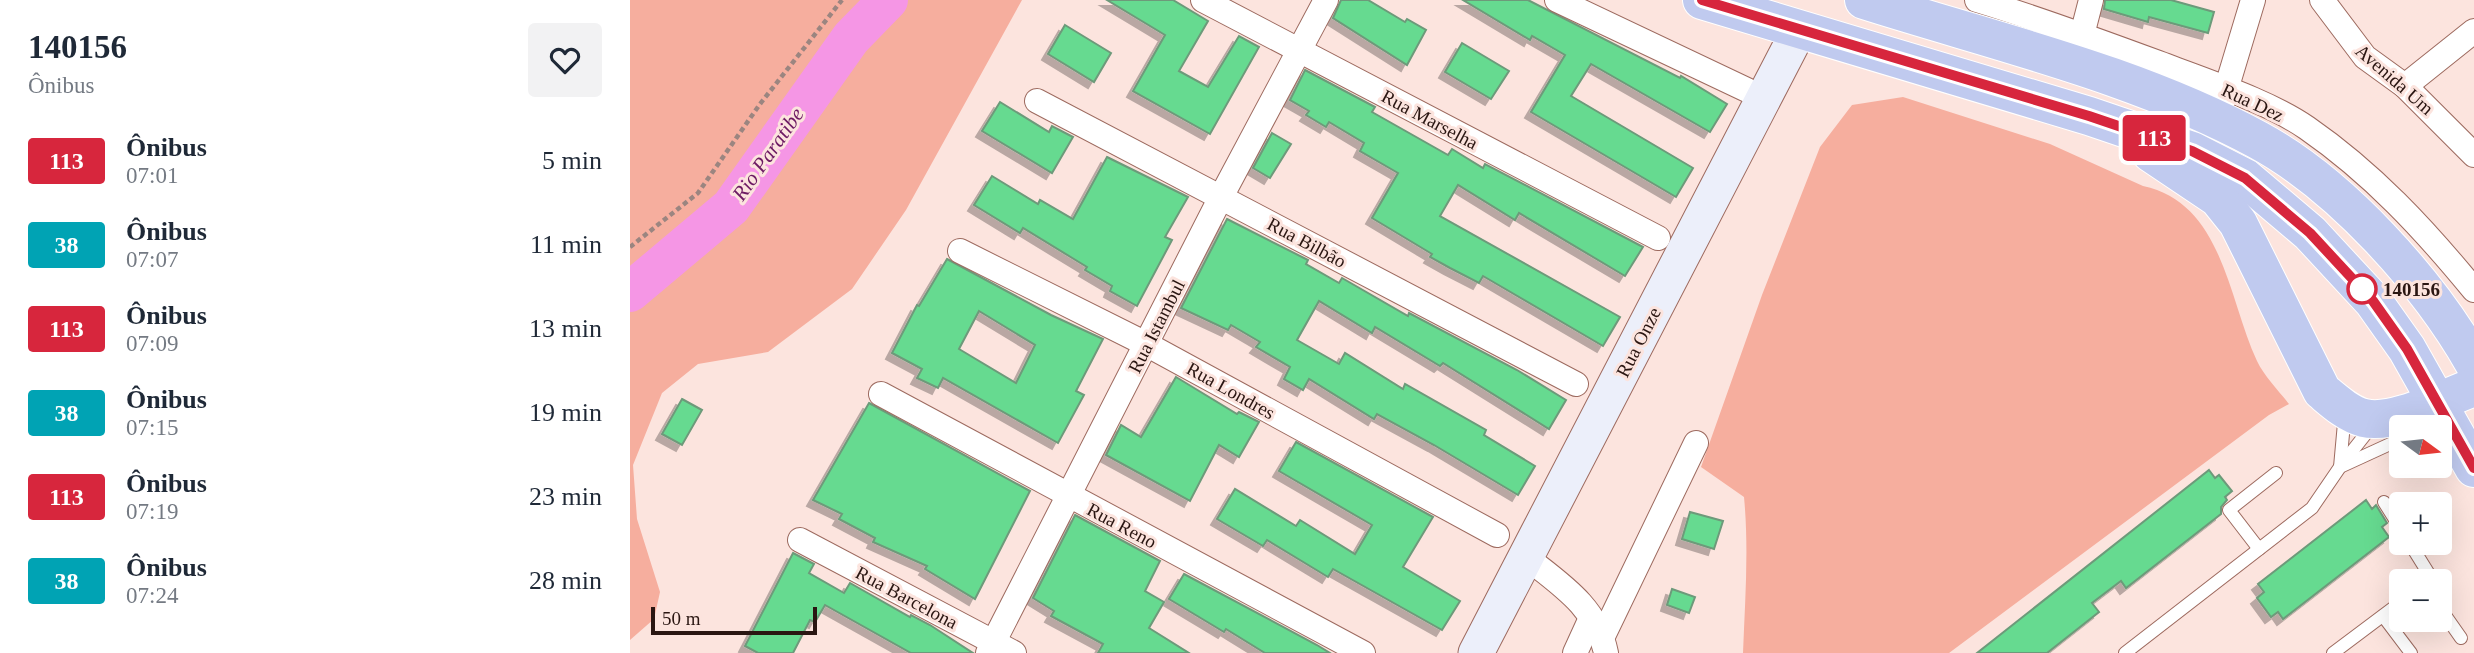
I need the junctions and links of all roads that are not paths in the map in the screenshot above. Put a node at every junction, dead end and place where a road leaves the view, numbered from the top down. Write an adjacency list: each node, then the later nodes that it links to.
1 (1203, 0): 14 (street, Rua Marselha)
2 (1325, 0): 14 (street, Rua Istambul)
3 (1557, 0): 16 (street)
4 (1864, 0): 12 (highway)
5 (1977, 0): 12 (street, Rua Dez)
6 (2091, 0): 13 (street)
7 (2253, 0): 18 (street)
8 (2322, 0): 15 (street, Avenida Um)
9 (1719, 2): 10 (highway)
10 (1799, 30): 19 (highway); 45 (street, Rua Onze)
11 (2474, 31): 15 (street)
12 (2025, 33): 13 (street, Rua Dez); 18 (highway)
13 (2081, 35): 18 (street, Rua Dez)
14 (1298, 50): 21 (street, Rua Istambul); 22 (street, Rua Marselha)
15 (2405, 86): 20 (street, Avenida Um)
16 (1747, 90)
17 (1037, 101): 21 (street, Rua Bilbão)
18 (2221, 104): 24 (street, Rua Dez); 26 (highway)
19 (2089, 116): 30 (highway); 31 (highway)
20 (2474, 155)
21 (1221, 197): 25 (street, Rua Istambul); 27 (street, Rua Bilbão)
22 (1658, 238)
23 (960, 251): 25 (street, Rua Londres)
24 (2474, 290)
25 (1146, 344): 39 (street, Rua Istambul); 42 (street, Rua Londres)
26 (2474, 363)
27 (1576, 384)
28 (2474, 387): 32 (highway)
29 (881, 394): 39 (street, Rua Reno)
30 (2329, 397): 33 (highway); 36 (lane)
31 (2440, 415)
32 (2450, 415)
33 (2389, 429): 36 (lane); 36 (lane)
34 (2452, 434): 37 (highway)
35 (1696, 443): 49 (street)
36 (2340, 467): 44 (lane)
37 (2474, 468)
38 (2276, 472): 44 (lane)
39 (1068, 496): 51 (street, Rua Istambul); 52 (street, Rua Reno)
40 (2384, 502): 41 (lane)
41 (2389, 510)
42 (1497, 536)
43 (800, 540): 51 (street, Rua Barcelona)
44 (2259, 549): 55 (lane)
45 (1526, 557): 49 (street); 53 (street, Rua Onze)
46 (2389, 611): 47 (lane)
47 (2383, 616): 56 (lane); 57 (lane)
48 (2452, 625): 50 (lane)
49 (1600, 636): 54 (street)
50 (2461, 638)
51 (999, 649)
52 (1363, 653)
53 (1476, 653)
54 (1575, 653)
55 (2125, 653)
56 (2333, 653)
57 (2411, 653)

